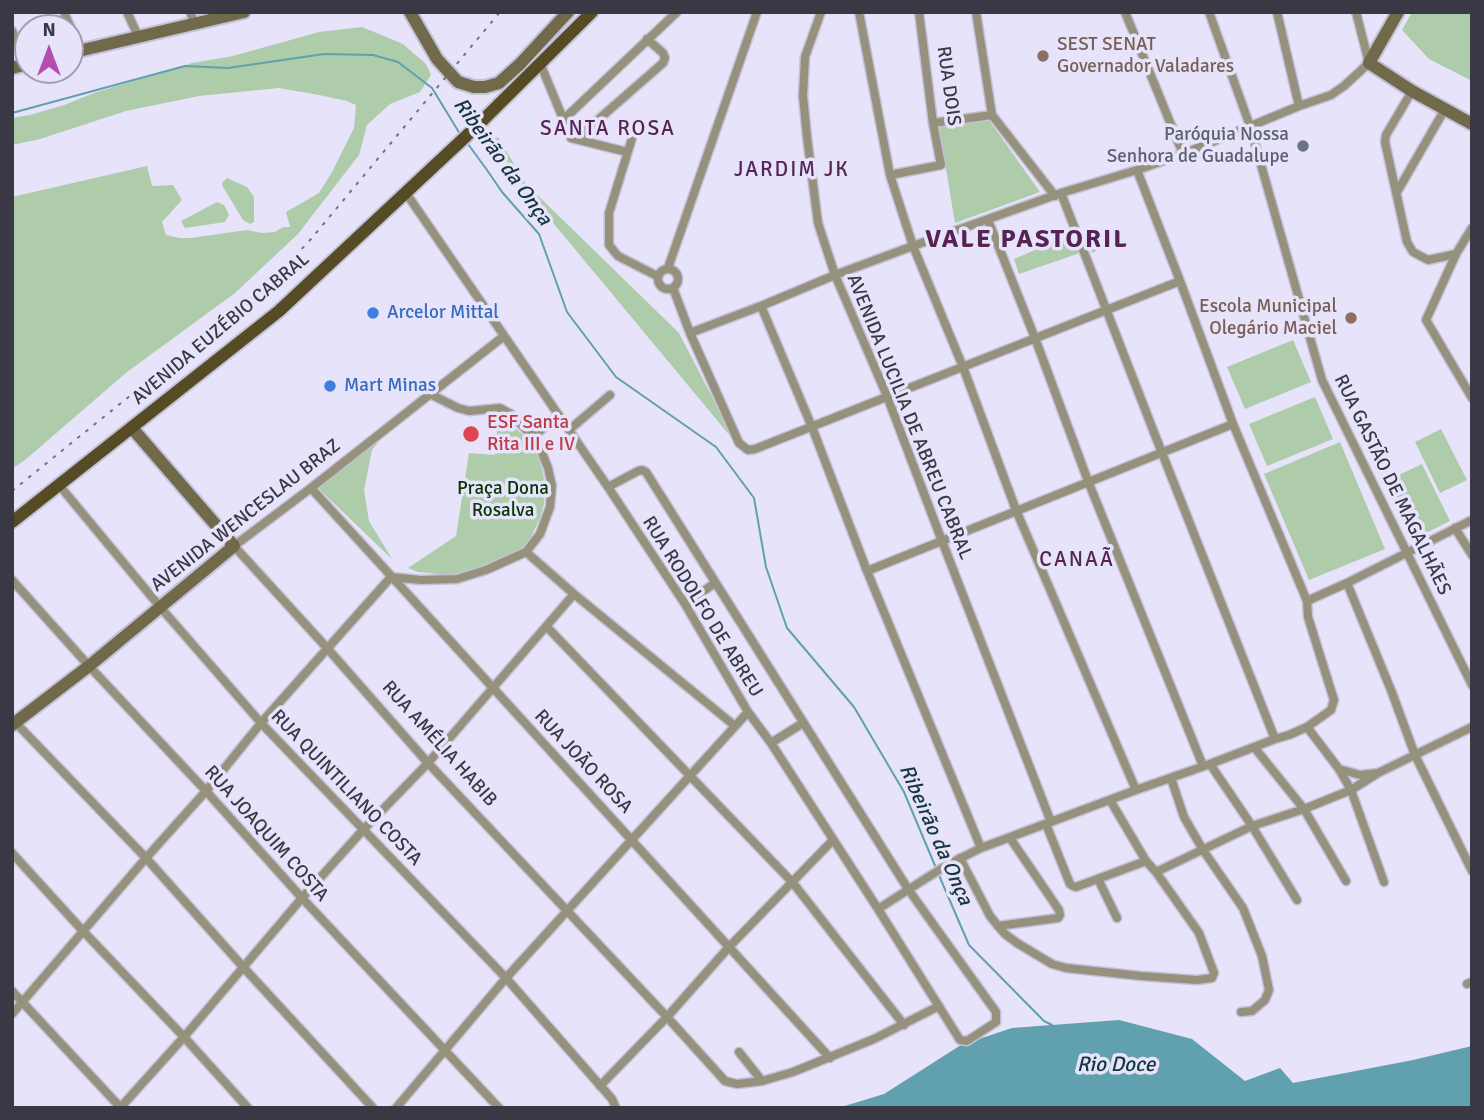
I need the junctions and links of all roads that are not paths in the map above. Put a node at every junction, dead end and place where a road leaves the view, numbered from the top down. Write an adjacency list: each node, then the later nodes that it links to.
1 (127, 12): 19 (street)
2 (244, 12): 17 (street)
3 (410, 12): 18 (street)
4 (568, 12): 18 (street)
5 (592, 12): 22 (main road, AVENIDA EUZÉBIO CABRAL)
6 (677, 12): 20 (street)
7 (757, 12): 47 (street)
8 (821, 12): 48 (street, AVENIDA LUCILIA DE ABREU CABRAL)
9 (859, 12): 37 (street)
10 (919, 12): 29 (street, RUA DOIS)
11 (976, 12): 27 (street)
12 (1125, 12): 35 (street)
13 (1209, 12): 31 (street, RUA GASTÃO DE MAGALHÃES)
14 (1278, 12): 25 (street)
15 (1356, 12): 23 (street)
16 (1398, 12): 23 (street)
17 (193, 18): 19 (street)
18 (417, 18)
19 (138, 36): 21 (street)
20 (647, 39): 28 (street); 33 (street)
21 (84, 50)
22 (540, 63): 28 (street); 39 (main road, AVENIDA EUZÉBIO CABRAL)
23 (1369, 63): 24 (street); 25 (street)
24 (1412, 91): 26 (street); 38 (street)
25 (1299, 106): 31 (street)
26 (1445, 108): 30 (street); 38 (street)
27 (992, 115): 29 (street); 40 (street)
28 (563, 121): 33 (street)
29 (933, 123): 37 (street, RUA DOIS)
30 (1472, 124)
31 (1250, 127): 35 (street); 80 (street, RUA GASTÃO DE MAGALHÃES)
32 (633, 135): 34 (street)
33 (576, 139): 34 (street)
34 (627, 152): 49 (street)
35 (1183, 154): 36 (street)
36 (1137, 170): 40 (street); 50 (street)
37 (890, 175): 44 (street)
38 (1397, 192): 46 (street)
39 (406, 193): 55 (street, RUA RODOLFO DE ABREU); 65 (main road, AVENIDA EUZÉBIO CABRAL)
40 (1058, 195): 41 (street); 53 (street)
41 (988, 220): 44 (street); 56 (street)
42 (1472, 228): 43 (street)
43 (1465, 240): 45 (street); 46 (street)
44 (913, 246): 48 (street); 57 (street)
45 (1472, 251)
46 (1456, 254): 61 (street)
47 (668, 268): 49 (street); 51 (street)
48 (835, 275): 52 (street); 60 (street, AVENIDA LUCILIA DE ABREU CABRAL)
49 (657, 276): 51 (street)
50 (1181, 281): 53 (street); 63 (street)
51 (673, 288): 54 (street)
52 (761, 306): 54 (street); 64 (street)
53 (1107, 309): 56 (street); 68 (street)
54 (690, 333): 64 (street)
55 (504, 336): 58 (street, AVENIDA WENCESLAU BRAZ); 62 (street, RUA RODOLFO DE ABREU)
56 (1035, 338): 57 (street); 69 (street)
57 (963, 367): 60 (street); 73 (street)
58 (430, 394): 67 (street); 72 (street, AVENIDA WENCESLAU BRAZ)
59 (610, 395): 66 (street)
60 (887, 396): 64 (street); 77 (street, AVENIDA LUCILIA DE ABREU CABRAL)
61 (1472, 398)
62 (558, 415): 66 (street, RUA RODOLFO DE ABREU); 67 (street)
63 (1233, 424): 68 (street); 88 (street)
64 (812, 427): 82 (street)
65 (132, 428): 70 (main road, AVENIDA EUZÉBIO CABRAL); 78 (street, RUA AMÉLIA HABIB)
66 (569, 430): 71 (street, RUA RODOLFO DE ABREU)
67 (533, 437): 79 (street)
68 (1162, 453): 69 (street); 103 (street)
69 (1088, 481): 73 (street); 108 (street)
70 (59, 485): 75 (main road, AVENIDA EUZÉBIO CABRAL); 90 (street, RUA QUINTILIANO COSTA)
71 (608, 487): 85 (street); 89 (street, RUA RODOLFO DE ABREU)
72 (311, 488): 78 (street, AVENIDA WENCESLAU BRAZ); 83 (street, RUA JOÃO ROSA)
73 (1016, 510): 77 (street); 113 (street)
74 (1472, 520): 76 (street)
75 (12, 522)
76 (1455, 528): 80 (street); 81 (street)
77 (942, 541): 82 (street); 118 (street, AVENIDA LUCILIA DE ABREU CABRAL)
78 (234, 546): 90 (street, AVENIDA WENCESLAU BRAZ); 92 (street, RUA AMÉLIA HABIB)
79 (526, 552): 83 (street); 87 (street)
80 (1406, 552): 86 (street); 94 (street, RUA GASTÃO DE MAGALHÃES)
81 (1472, 555)
82 (867, 570): 124 (street)
83 (391, 577): 92 (street); 95 (street, RUA JOÃO ROSA)
84 (12, 580): 93 (street, RUA JOAQUIM COSTA)
85 (715, 583): 89 (street); 99 (street)
86 (1347, 583): 88 (street); 106 (street)
87 (574, 594): 91 (street); 100 (street)
88 (1307, 601): 101 (street)
89 (685, 604): 96 (street, RUA RODOLFO DE ABREU)
90 (161, 607): 93 (street, AVENIDA WENCESLAU BRAZ); 98 (street, RUA QUINTILIANO COSTA)
91 (547, 627): 95 (street); 111 (street)
92 (327, 648): 98 (street); 107 (street, RUA AMÉLIA HABIB)
93 (89, 666): 97 (street, AVENIDA WENCESLAU BRAZ); 115 (street, RUA JOAQUIM COSTA)
94 (1472, 685)
95 (494, 688): 107 (street); 122 (street, RUA JOÃO ROSA)
96 (748, 712): 100 (street); 104 (street, RUA RODOLFO DE ABREU)
97 (13, 722): 127 (street)
98 (261, 723): 115 (street); 120 (street, RUA QUINTILIANO COSTA)
99 (803, 723): 104 (street); 136 (street)
100 (734, 726): 111 (street)
101 (1307, 727): 103 (street); 109 (street)
102 (1472, 727): 106 (street)
103 (1275, 738): 105 (street)
104 (771, 743): 123 (street, RUA RODOLFO DE ABREU)
105 (1254, 747): 108 (street); 117 (street)
106 (1415, 755): 110 (street); 130 (street)
107 (428, 763): 120 (street); 140 (street, RUA AMÉLIA HABIB)
108 (1206, 765): 112 (street); 119 (street)
109 (1339, 769): 110 (street); 114 (street)
110 (1378, 773): 114 (street)
111 (691, 776): 122 (street); 135 (street)
112 (1171, 778): 113 (street); 125 (street)
113 (1136, 790): 116 (street)
114 (1350, 790): 117 (street); 134 (street)
115 (206, 791): 127 (street); 137 (street, RUA JOAQUIM COSTA)
116 (1110, 800): 118 (street); 129 (street)
117 (1304, 809): 119 (street); 133 (street)
118 (1048, 823): 121 (street); 132 (street, AVENIDA LUCILIA DE ABREU CABRAL)
119 (1252, 826): 125 (street); 138 (street)
120 (363, 830): 137 (street); 146 (street, RUA QUINTILIANO COSTA)
121 (1010, 838): 124 (street); 142 (street)
122 (632, 839): 140 (street); 144 (street, RUA JOÃO ROSA)
123 (833, 840): 135 (street); 139 (street, RUA RODOLFO DE ABREU)
124 (982, 848): 128 (street)
125 (1203, 850): 131 (street); 150 (street)
126 (12, 853): 143 (street)
127 (146, 858): 143 (street); 145 (street)
128 (960, 858): 136 (street); 142 (street)
129 (1146, 861): 131 (street); 132 (street)
130 (1472, 871)
131 (1156, 872): 142 (street)
132 (1098, 878): 141 (street)
133 (1346, 881)
134 (1384, 882)
135 (793, 883): 144 (street); 153 (street)
136 (908, 888): 139 (street); 149 (street, RUA RODOLFO DE ABREU)
137 (302, 898): 145 (street); 155 (street, RUA JOAQUIM COSTA)
138 (1297, 900)
139 (878, 909): 149 (street, RUA RODOLFO DE ABREU)
140 (568, 911): 146 (street); 152 (street, RUA AMÉLIA HABIB)
141 (1117, 918)
142 (998, 926)
143 (83, 931): 148 (street); 154 (street)
144 (729, 947): 152 (street); 157 (street, RUA JOÃO ROSA)
145 (244, 968): 154 (street); 163 (street)
146 (506, 978): 155 (street); 159 (street, RUA QUINTILIANO COSTA)
147 (12, 991): 148 (street)
148 (23, 1002): 151 (street); 161 (street)
149 (939, 1006): 153 (street)
150 (1241, 1012)
151 (12, 1014)
152 (667, 1017): 158 (street, RUA AMÉLIA HABIB); 159 (street)
153 (904, 1025): 157 (street)
154 (184, 1037): 161 (street); 162 (street)
155 (446, 1050): 164 (street); 165 (street, RUA JOAQUIM COSTA)
156 (739, 1052): 158 (street)
157 (830, 1058): 158 (street)
158 (762, 1081)
159 (600, 1086): 160 (street, RUA QUINTILIANO COSTA)
160 (616, 1107)
161 (120, 1108)
162 (248, 1108)
163 (373, 1108)
164 (397, 1108)
165 (499, 1108)

